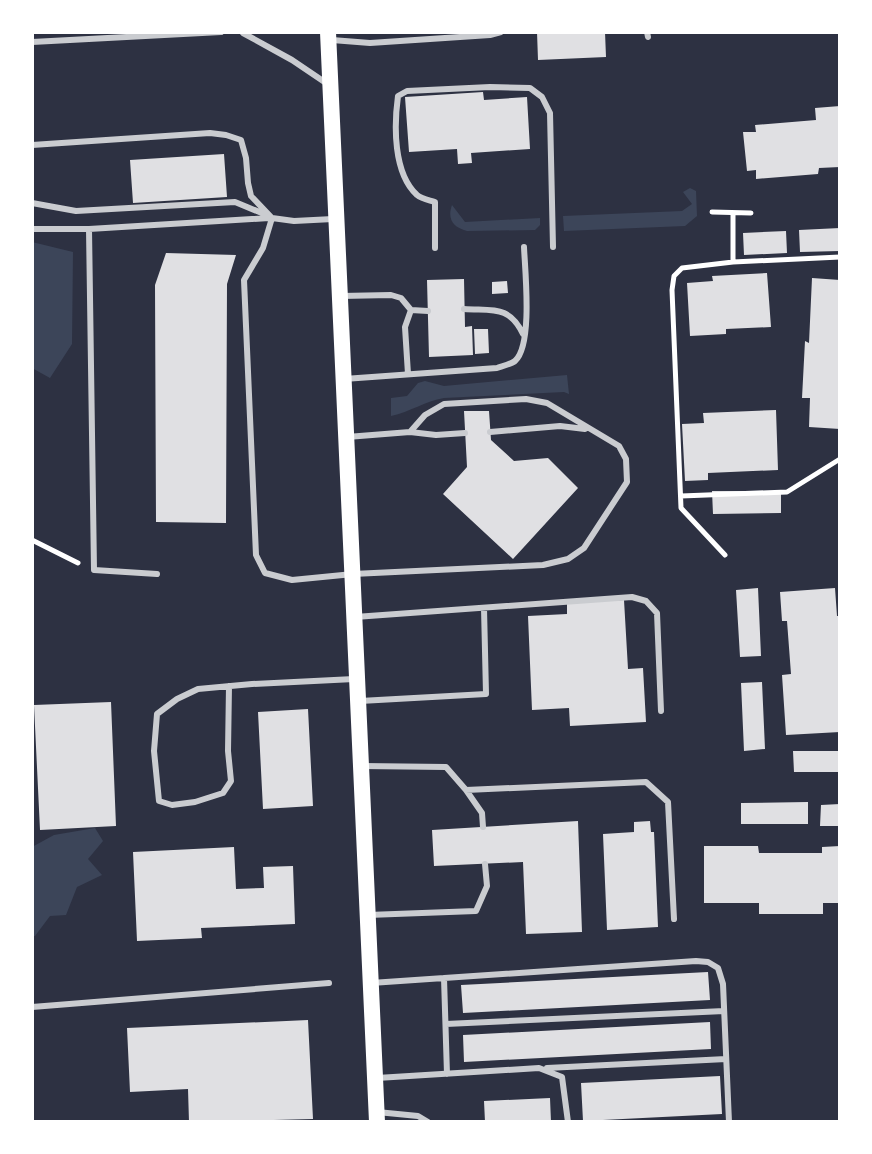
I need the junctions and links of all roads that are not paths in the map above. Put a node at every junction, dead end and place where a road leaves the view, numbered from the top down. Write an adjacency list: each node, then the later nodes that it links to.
1 (221, 32): 6 (lane)
2 (394, 32): 7 (lane)
3 (501, 32): 7 (lane)
4 (243, 33): 8 (lane)
5 (328, 36): 7 (lane); 8 (main road)
6 (32, 42)
7 (394, 42)
8 (331, 87): 12 (main road)
9 (32, 145): 11 (lane)
10 (32, 203): 11 (lane)
11 (272, 218): 12 (lane); 14 (lane); 31 (lane)
12 (337, 219): 18 (main road)
13 (32, 229): 14 (lane)
14 (89, 229): 30 (lane)
15 (524, 247): 22 (lane)
16 (553, 247): 17 (lane)
17 (435, 248)
18 (340, 296): 20 (lane); 24 (main road)
19 (464, 309): 22 (lane)
20 (411, 310): 21 (lane); 23 (lane)
21 (428, 311)
22 (525, 338): 23 (lane)
23 (408, 374): 24 (lane)
24 (344, 379): 29 (main road)
25 (588, 429): 26 (lane); 27 (lane); 31 (lane)
26 (410, 432): 28 (lane); 29 (lane)
27 (490, 432)
28 (465, 433)
29 (347, 437): 31 (main road)
30 (157, 574)
31 (353, 574): 33 (main road)
32 (484, 608): 33 (lane); 36 (lane); 37 (lane)
33 (355, 617): 34 (main road)
34 (358, 678): 35 (lane); 36 (main road)
35 (229, 686): 35 (lane)
36 (358, 701): 38 (main road)
37 (661, 711)
38 (362, 766): 39 (lane); 42 (main road)
39 (466, 790): 40 (lane); 43 (lane)
40 (483, 827)
41 (485, 864): 42 (lane)
42 (368, 915): 46 (main road)
43 (674, 919)
44 (444, 978): 46 (lane); 48 (lane); 49 (lane)
45 (329, 983): 47 (lane)
46 (371, 983): 53 (main road)
47 (32, 1007)
48 (724, 1011): 49 (lane); 50 (lane)
49 (446, 1024): 52 (lane)
50 (726, 1059): 51 (lane); 57 (lane)
51 (539, 1068): 52 (lane); 56 (lane)
52 (447, 1074): 53 (lane)
53 (375, 1078): 54 (main road)
54 (377, 1117): 55 (lane)
55 (428, 1122)
56 (568, 1122)
57 (729, 1122)

